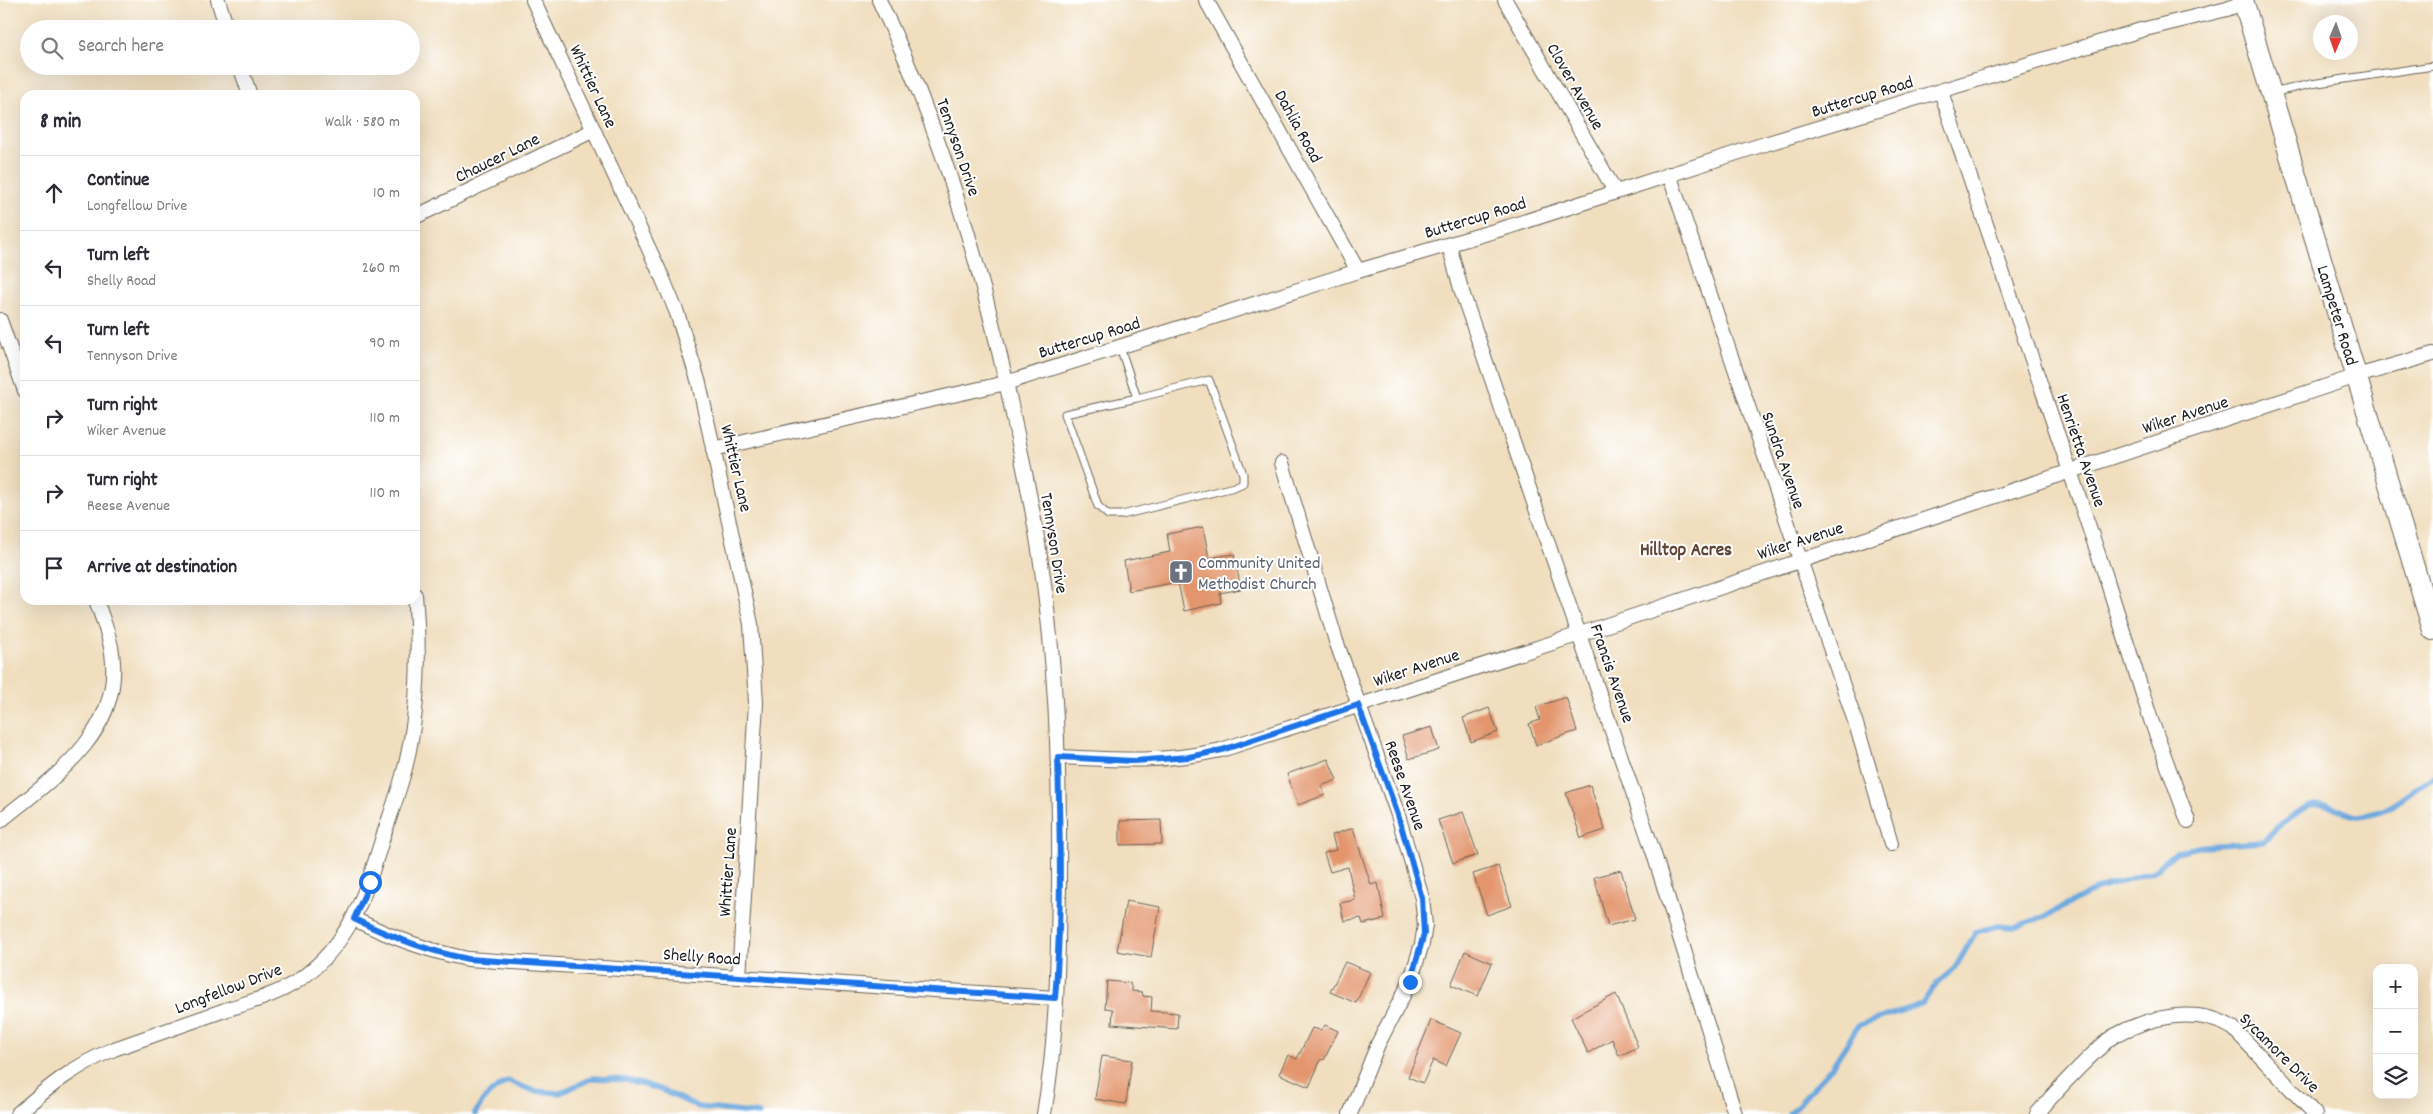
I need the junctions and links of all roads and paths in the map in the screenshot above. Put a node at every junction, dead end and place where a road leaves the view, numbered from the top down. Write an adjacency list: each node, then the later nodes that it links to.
1 (218, 0): 7 (street)
2 (532, 0): 13 (street, Whittier Lane)
3 (879, 0): 24 (street, Tennyson Drive)
4 (1206, 0): 18 (street, Dahlia Road)
5 (1505, 0): 15 (street, Clover Avenue)
6 (2243, 1): 11 (street, Buttercup Road); 12 (main road, Lampeter Road)
7 (225, 20)
8 (2433, 66): 12 (lane)
9 (243, 75): 10 (street)
10 (248, 90)
11 (1941, 92): 14 (street, Buttercup Road); 28 (street, Henrietta Avenue)
12 (2271, 93): 23 (main road, Lampeter Road)
13 (594, 130): 16 (street, Chaucer Lane); 26 (street, Whittier Lane)
14 (1669, 174): 15 (street, Buttercup Road); 29 (street, Sundra Avenue)
15 (1615, 191): 17 (street, Buttercup Road)
16 (420, 216)
17 (1449, 245): 18 (street, Buttercup Road); 33 (street, Francis Avenue)
18 (1358, 271): 20 (street, Buttercup Road)
19 (0, 320): 22 (street)
20 (1120, 347): 24 (street, Buttercup Road); 25 (lane)
21 (2433, 354): 23 (street, Wiker Avenue)
22 (20, 361)
23 (2357, 376): 28 (street, Wiker Avenue); 32 (main road, Lampeter Road)
24 (1006, 383): 26 (street, Buttercup Road); 35 (street, Tennyson Drive)
25 (1138, 398): 25 (lane)
26 (713, 449): 40 (street, Whittier Lane)
27 (1282, 463): 34 (street, Reese Avenue)
28 (2069, 472): 29 (street, Wiker Avenue); 37 (street, Henrietta Avenue)
29 (1799, 560): 33 (street, Wiker Avenue); 38 (street, Sundra Avenue)
30 (98, 605): 36 (street)
31 (416, 605): 39 (street, Longfellow Drive)
32 (2433, 630)
33 (1580, 634): 34 (street, Wiker Avenue); 45 (street, Francis Avenue)
34 (1358, 705): 35 (street, Wiker Avenue); 44 (street, Reese Avenue)
35 (1058, 757): 41 (street, Tennyson Drive)
36 (0, 821)
37 (2188, 821)
38 (1890, 844)
39 (354, 919): 40 (street, Shelly Road); 42 (street, Longfellow Drive)
40 (739, 977): 41 (street, Shelly Road)
41 (1055, 998): 43 (street, Tennyson Drive)
42 (16, 1114)
43 (1044, 1114)
44 (1350, 1114)
45 (1735, 1114)
46 (2036, 1114): 47 (street, Sycamore Drive)
47 (2315, 1114)

